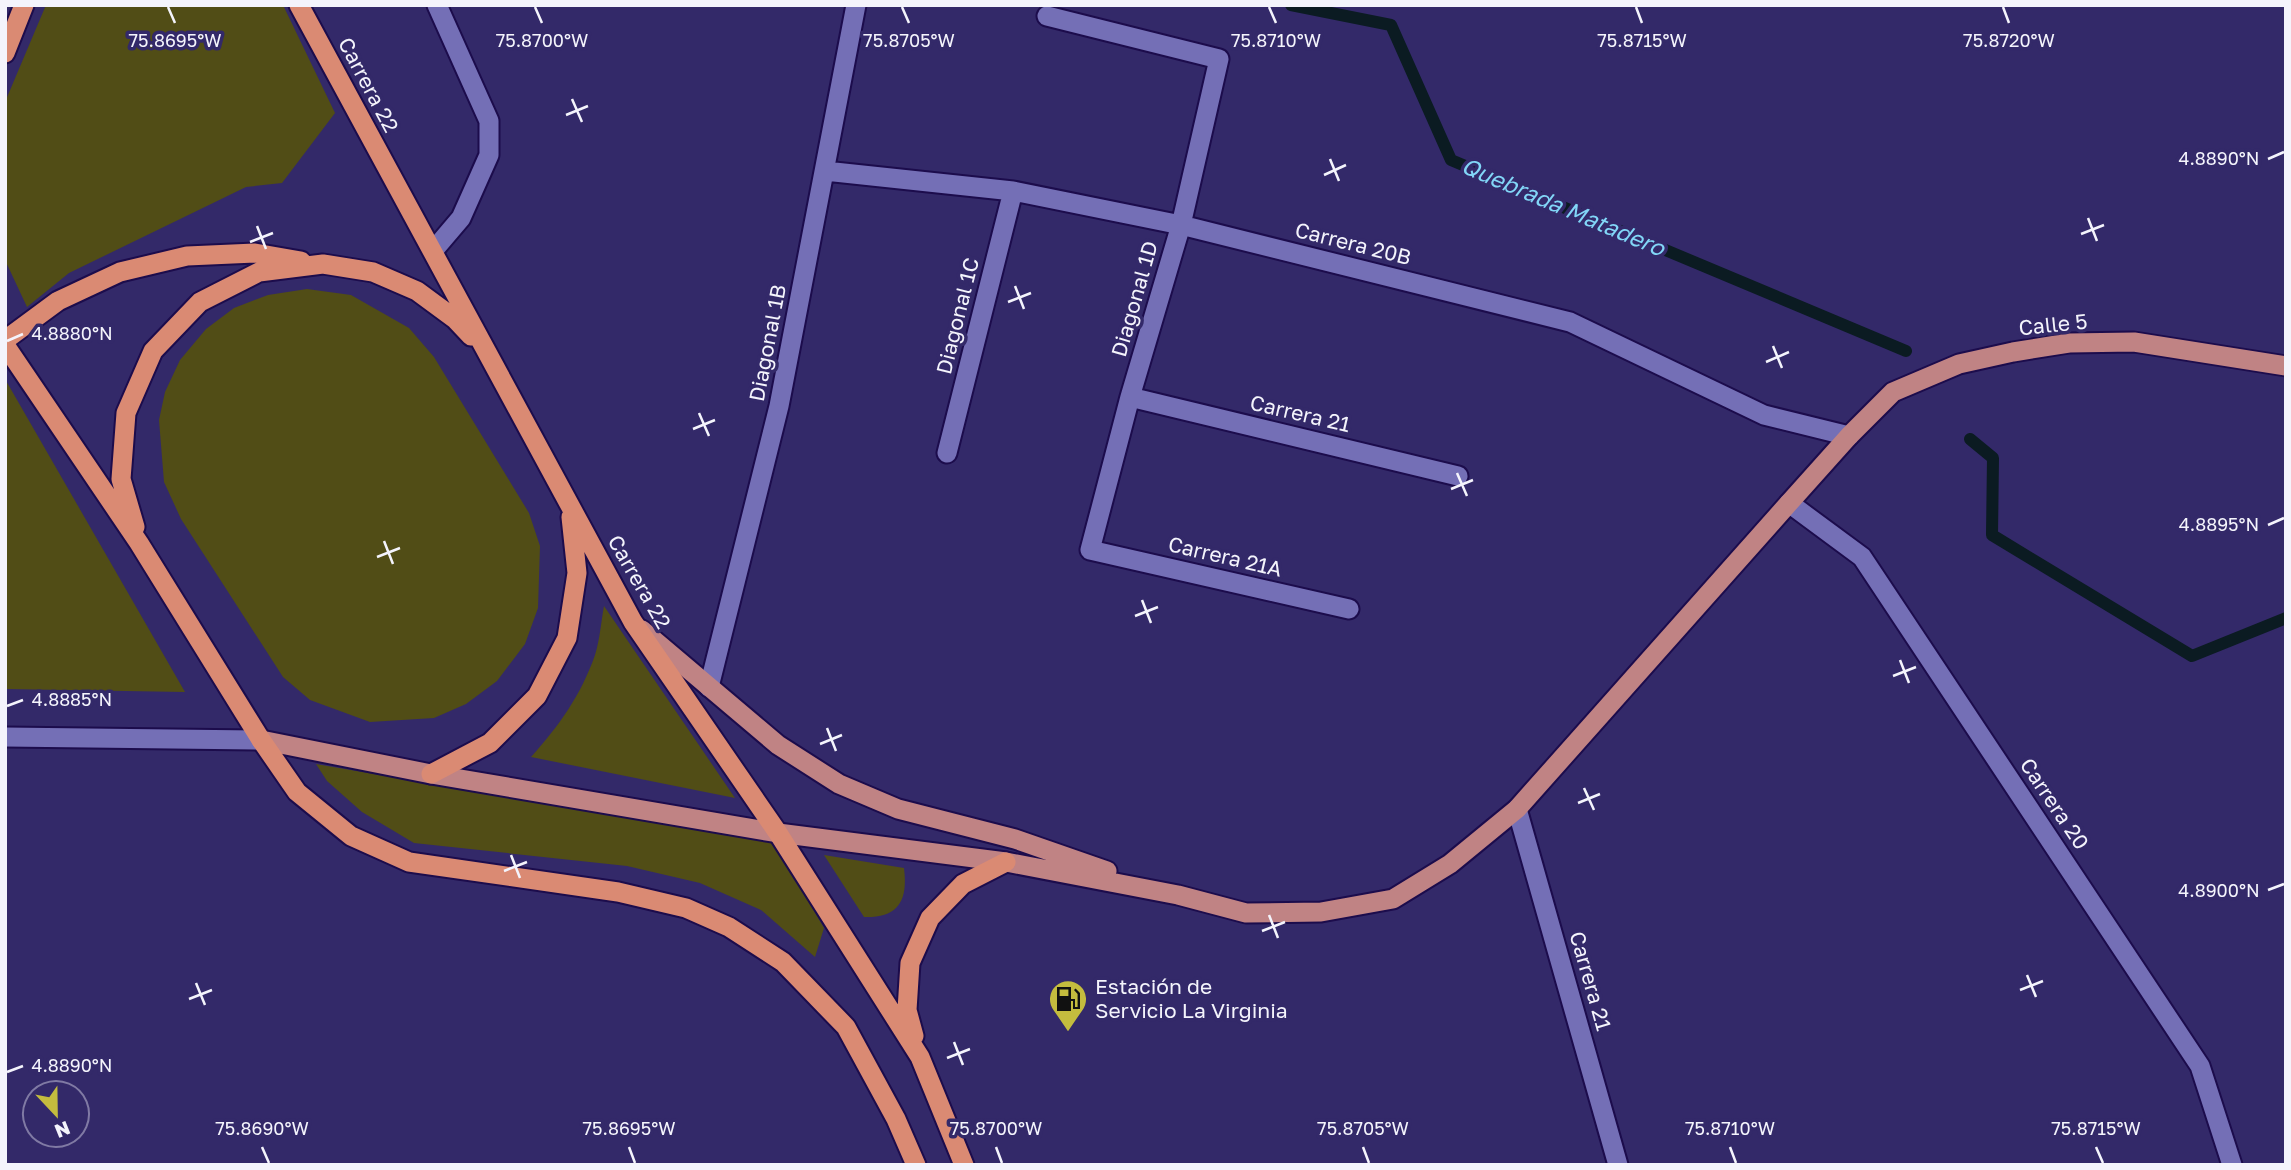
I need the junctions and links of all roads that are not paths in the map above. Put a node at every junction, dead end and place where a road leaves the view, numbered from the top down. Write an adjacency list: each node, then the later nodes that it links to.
1 (24, 5): 6 (highway)
2 (299, 5): 10 (highway, Carrera 22)
3 (437, 5): 10 (street)
4 (856, 5): 7 (street, Diagonal 1B)
5 (1046, 16): 9 (street, Diagonal 1D)
6 (5, 53)
7 (825, 171): 8 (street, Carrera 20B); 26 (street, Diagonal 1B)
8 (1013, 191): 9 (street, Carrera 20B); 18 (street, Diagonal 1C)
9 (1181, 225): 16 (street, Diagonal 1D); 17 (street, Carrera 20B)
10 (433, 251): 14 (highway, Carrera 22)
11 (323, 264): 12 (highway); 14 (highway); 22 (highway)
12 (5, 340)
13 (5, 345): 22 (highway)
14 (489, 355): 21 (highway, Carrera 22)
15 (2286, 366): 17 (main road, Calle 5)
16 (1130, 397): 19 (street, Carrera 21); 23 (street, Diagonal 1D)
17 (1849, 436): 20 (main road, Calle 5)
18 (947, 453)
19 (1458, 476)
20 (1789, 503): 30 (main road, Calle 5); 38 (street, Carrera 20)
21 (570, 506): 25 (highway, Carrera 22); 29 (highway)
22 (139, 543): 28 (highway)
23 (1090, 550): 24 (street, Carrera 21A)
24 (1349, 609)
25 (634, 622): 26 (main road); 31 (highway, Carrera 22)
26 (709, 687): 33 (main road)
27 (5, 737): 28 (street)
28 (261, 740): 29 (main road); 35 (highway)
29 (431, 774): 31 (main road)
30 (1517, 809): 33 (main road, Calle 5); 37 (street, Carrera 21)
31 (778, 832): 32 (main road); 34 (highway, Carrera 22)
32 (1006, 862): 33 (main road); 34 (highway)
33 (1178, 895)
34 (920, 1057): 36 (highway, Carrera 22)
35 (916, 1165)
36 (964, 1165)
37 (1618, 1165)
38 (2232, 1165)

